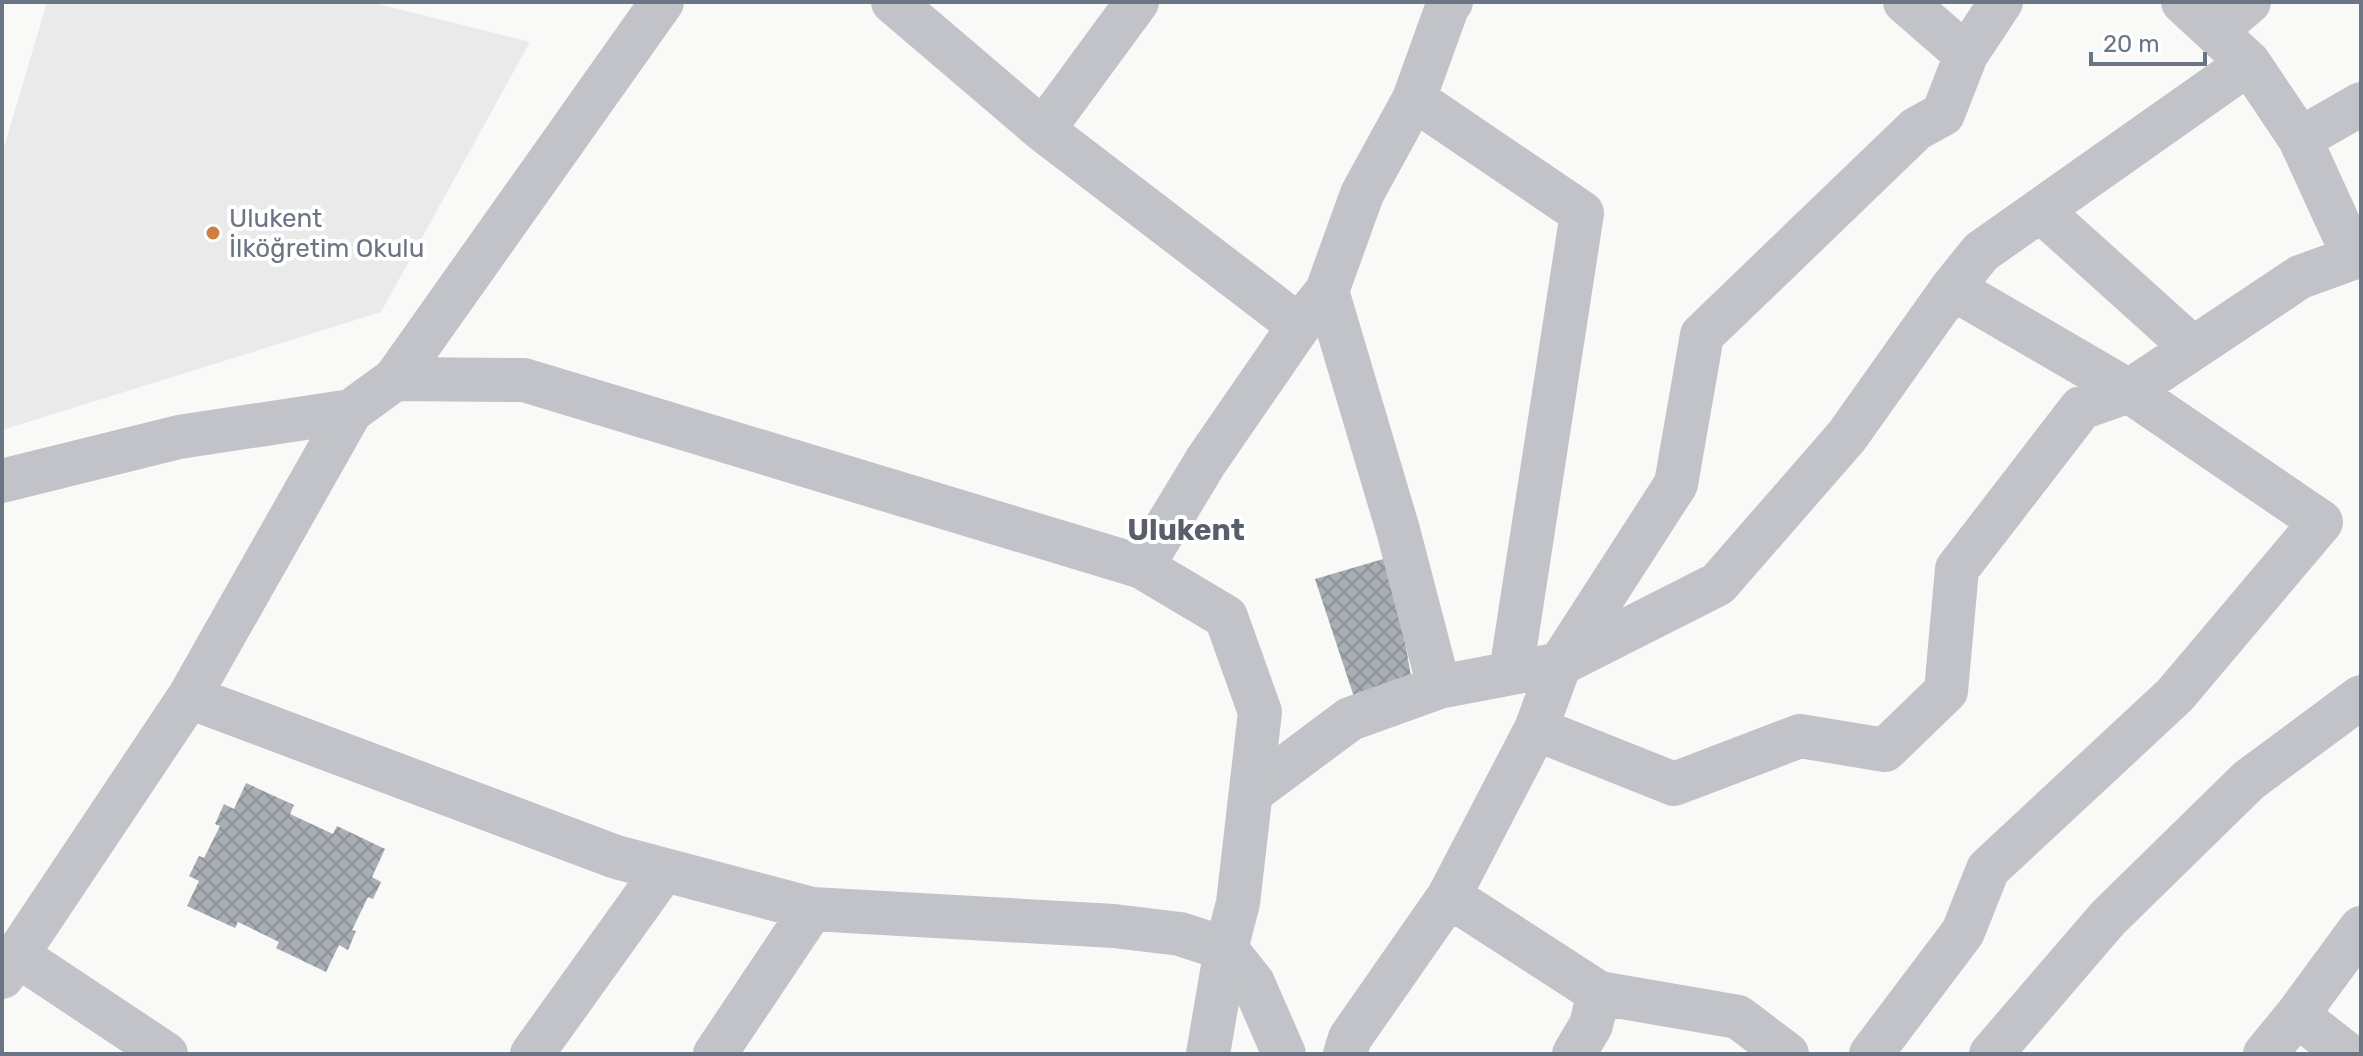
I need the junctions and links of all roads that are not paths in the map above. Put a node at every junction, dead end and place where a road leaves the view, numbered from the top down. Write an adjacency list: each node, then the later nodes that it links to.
1 (662, 2): 22 (street)
2 (893, 2): 14 (street)
3 (1137, 2): 14 (street)
4 (1905, 2): 10 (street)
5 (2001, 2): 10 (street)
6 (2183, 2): 9 (street)
7 (2249, 2): 9 (street)
8 (1448, 3): 12 (street)
9 (2215, 31): 11 (street)
10 (1966, 55): 27 (street)
11 (2249, 63): 15 (street); 16 (street)
12 (1414, 99): 19 (street); 28 (street)
13 (2361, 104): 15 (street)
14 (1043, 130): 20 (street)
15 (2300, 139): 17 (street)
16 (2040, 210): 18 (street); 21 (street)
17 (2352, 244): 21 (street)
18 (1952, 288): 23 (street); 27 (street)
19 (1327, 291): 20 (street); 29 (street)
20 (1299, 326): 26 (street)
21 (2193, 348): 23 (street)
22 (395, 379): 24 (street); 26 (street)
23 (2129, 391): 32 (street); 50 (street)
24 (351, 411): 25 (street); 30 (street)
25 (2, 481)
26 (1142, 567): 33 (street)
27 (1560, 664): 28 (street); 32 (street)
28 (1511, 672): 29 (street)
29 (1439, 687): 33 (street)
30 (189, 697): 34 (street); 39 (street)
31 (2361, 697): 51 (street)
32 (1536, 729): 35 (street)
33 (1252, 792): 38 (street)
34 (664, 870): 36 (street); 43 (street)
35 (1449, 896): 40 (street); 47 (street)
36 (812, 909): 38 (street); 44 (street)
37 (2361, 928): 41 (street)
38 (1226, 949): 45 (street); 46 (street)
39 (9, 966): 42 (street)
40 (1599, 993): 48 (street); 49 (street)
41 (2297, 1015): 52 (street); 53 (street)
42 (166, 1054)
43 (532, 1054)
44 (715, 1054)
45 (1208, 1054)
46 (1284, 1054)
47 (1345, 1054)
48 (1574, 1054)
49 (1787, 1054)
50 (1871, 1054)
51 (1991, 1054)
52 (2265, 1054)
53 (2347, 1054)

